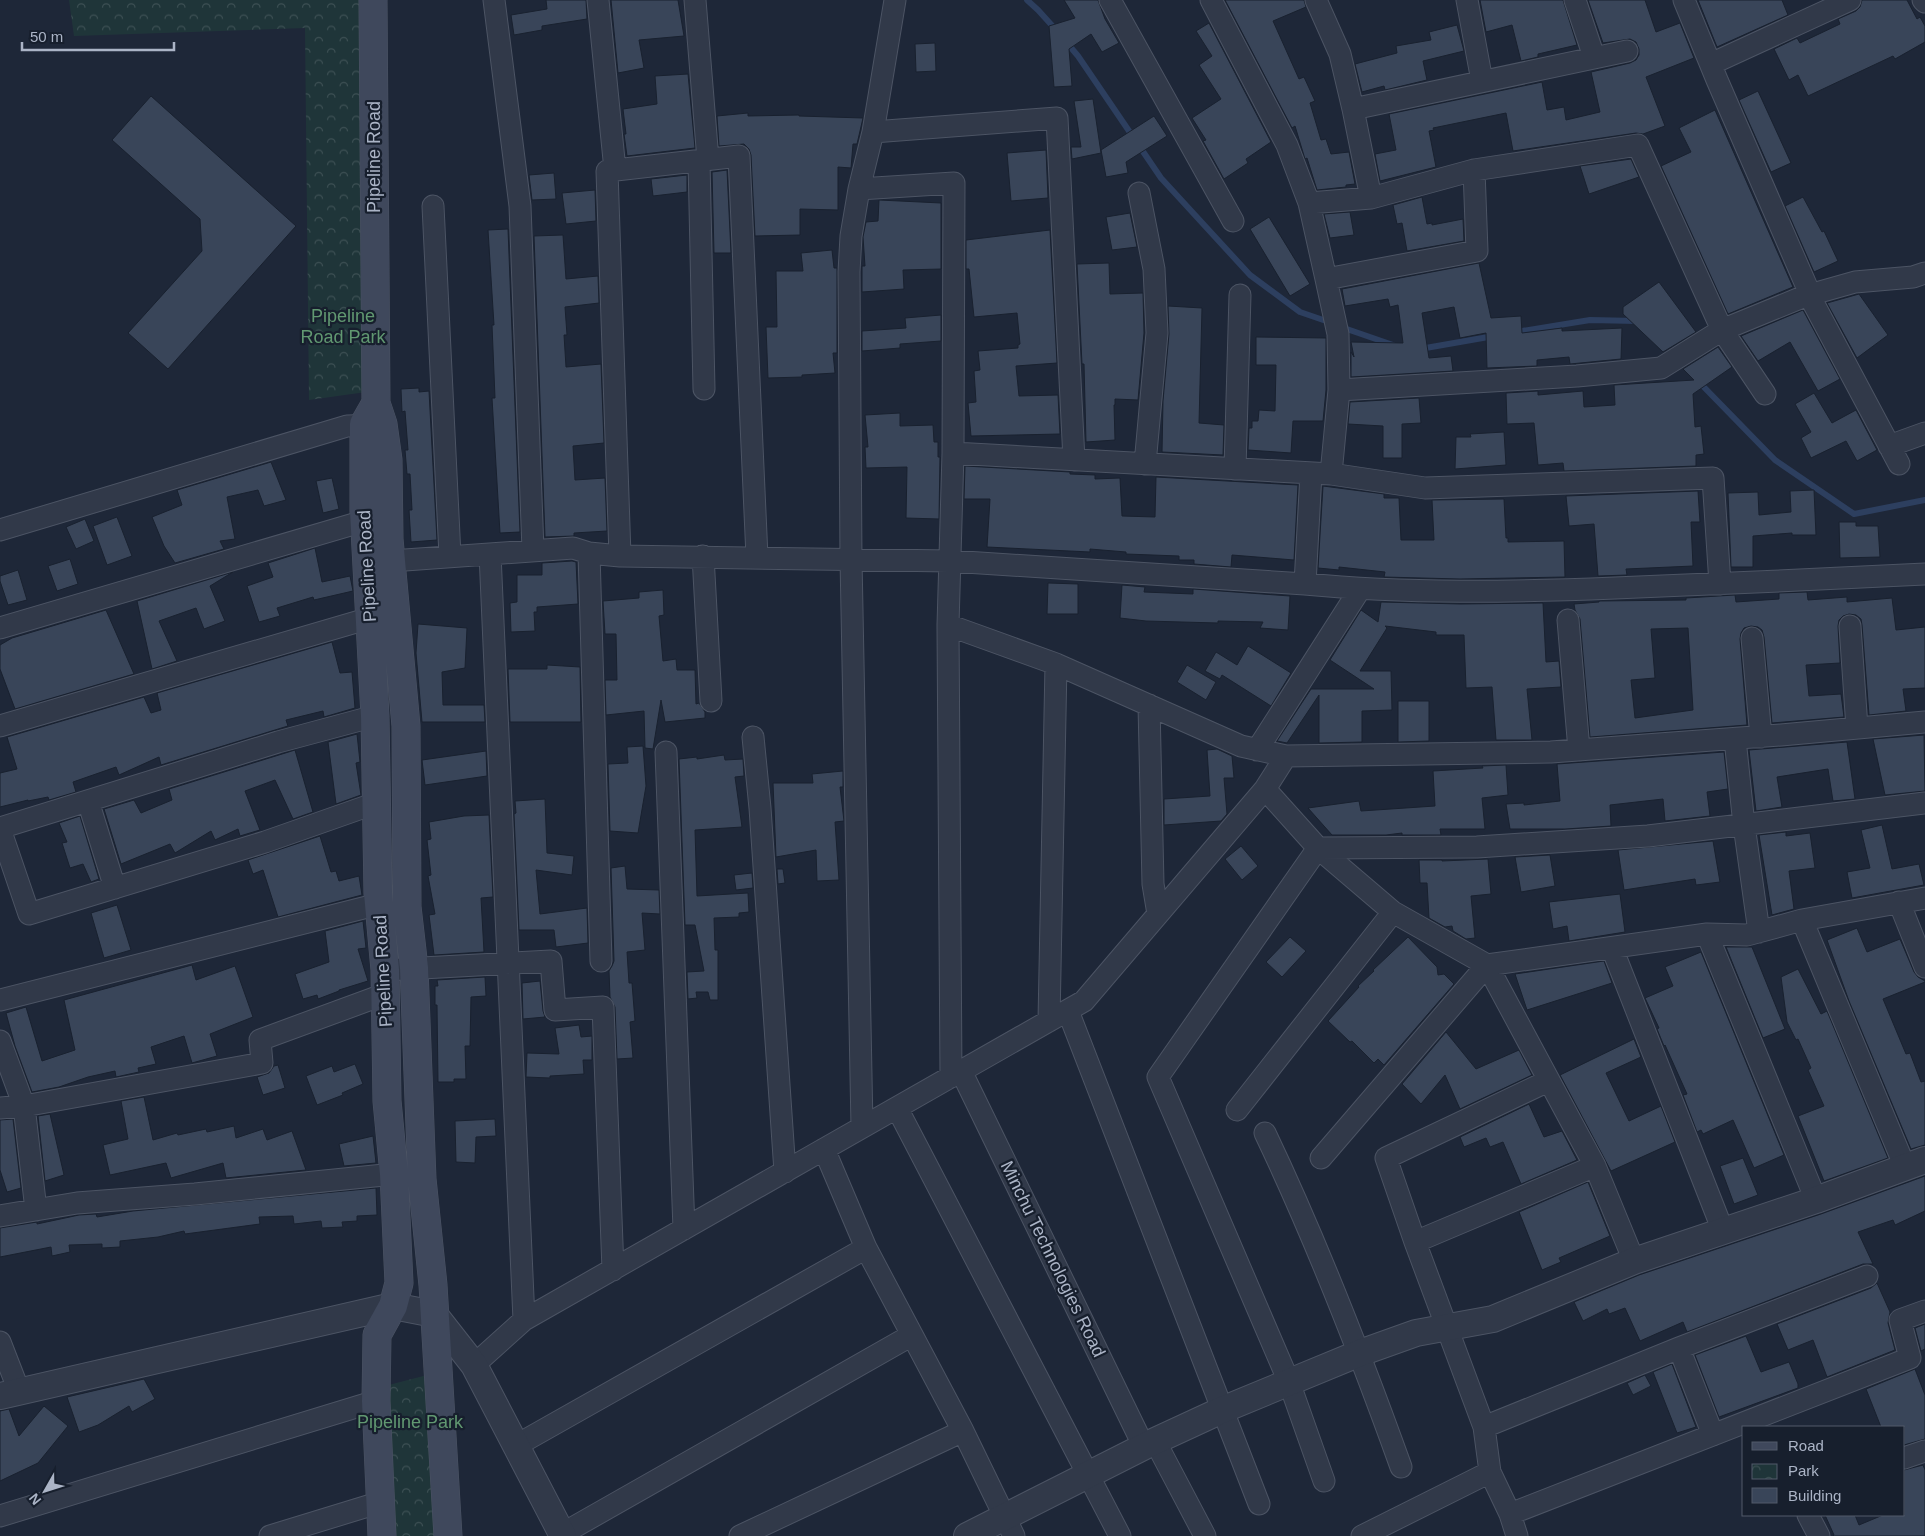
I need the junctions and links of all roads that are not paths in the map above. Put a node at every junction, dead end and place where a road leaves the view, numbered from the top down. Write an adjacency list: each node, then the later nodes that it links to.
1 (374, 0): 36 (main road, Pipeline Road)
2 (494, 0): 45 (street)
3 (598, 0): 20 (street)
4 (695, 0): 19 (street)
5 (895, 0): 18 (street)
6 (1110, 0): 27 (street)
7 (1211, 0): 25 (street)
8 (1316, 0): 17 (street)
9 (1467, 0): 16 (street)
10 (1575, 0): 14 (street)
11 (1684, 0): 15 (street)
12 (1850, 0): 15 (street)
13 (1627, 51): 14 (street)
14 (1594, 57): 16 (street)
15 (1710, 64): 30 (street)
16 (1482, 80): 17 (street)
17 (1354, 109): 24 (street)
18 (873, 132): 22 (street); 39 (street)
19 (704, 160): 20 (street); 33 (street); 51 (street)
20 (615, 170): 49 (street)
21 (1474, 170): 24 (street); 29 (street); 32 (street)
22 (859, 189): 38 (street); 52 (street)
23 (1140, 192): 40 (street)
24 (1371, 198): 25 (street)
25 (1309, 203): 29 (street)
26 (433, 206): 48 (street)
27 (1233, 221)
28 (1925, 273): 30 (street)
29 (1326, 279): 34 (street)
30 (1809, 294): 32 (street); 37 (street)
31 (1240, 295): 41 (street)
32 (1722, 330): 34 (street); 35 (street)
33 (704, 389)
34 (1339, 390): 42 (street)
35 (1765, 394)
36 (374, 417): 43 (main road, Pipeline Road); 44 (street); 53 (main road, Pipeline Road)
37 (1925, 433)
38 (953, 453): 39 (street); 54 (street)
39 (1074, 460): 40 (street)
40 (1145, 464): 41 (street)
41 (1235, 469): 42 (street)
42 (1321, 474): 56 (street); 57 (street)
43 (364, 521): 59 (main road, Pipeline Road); 63 (street)
44 (0, 530)
45 (533, 550): 46 (street); 47 (street)
46 (490, 554): 48 (street); 97 (street)
47 (588, 554): 49 (street); 96 (street)
48 (450, 556): 53 (street)
49 (620, 556): 50 (street)
50 (703, 556): 51 (street); 66 (street)
51 (757, 557): 52 (street)
52 (851, 559): 54 (street); 112 (street)
53 (391, 561): 100 (main road, Pipeline Road)
54 (950, 562): 56 (street); 61 (street)
55 (1925, 574): 57 (street)
56 (1305, 584): 58 (street)
57 (1720, 584): 58 (street)
58 (1360, 589): 75 (street)
59 (370, 618): 68 (main road, Pipeline Road); 70 (street)
60 (1568, 620): 76 (street)
61 (948, 625): 65 (street); 106 (street)
62 (1850, 626): 71 (street)
63 (0, 628)
64 (1752, 638): 73 (street)
65 (1056, 664): 67 (street); 104 (street)
66 (711, 701)
67 (1150, 705): 75 (street); 91 (street)
68 (375, 716): 80 (street); 82 (main road, Pipeline Road)
69 (1925, 722): 71 (street)
70 (0, 726)
71 (1857, 728): 73 (street)
72 (753, 737): 118 (street)
73 (1761, 737): 74 (street)
74 (1735, 739): 76 (street); 83 (street)
75 (1257, 750): 78 (street)
76 (1578, 750): 78 (street)
77 (666, 752): 123 (street)
78 (1286, 756): 79 (street)
79 (1265, 789): 85 (street); 91 (street)
80 (88, 801): 84 (street); 86 (street)
81 (1925, 802): 83 (street)
82 (376, 804): 86 (street); 89 (main road, Pipeline Road)
83 (1744, 825): 85 (street); 93 (street)
84 (0, 828): 86 (street)
85 (1318, 848): 90 (street); 140 (street)
86 (115, 888)
87 (1925, 898): 88 (street)
88 (1899, 902): 92 (street); 99 (street)
89 (379, 904): 101 (main road, Pipeline Road); 102 (street)
90 (1393, 912): 98 (street); 111 (street)
91 (1158, 914): 103 (street)
92 (1802, 920): 93 (street); 116 (street)
93 (1759, 932): 94 (street)
94 (1707, 934): 95 (street); 120 (street)
95 (1612, 948): 98 (street); 124 (street)
96 (601, 961)
97 (508, 964): 100 (street); 128 (street); 133 (street)
98 (1487, 965): 107 (street); 115 (street)
99 (1925, 967)
100 (414, 968): 101 (street); 132 (main road, Pipeline Road)
101 (385, 982): 108 (street); 119 (main road, Pipeline Road)
102 (0, 1000)
103 (1068, 1010): 104 (street); 143 (street)
104 (1049, 1021): 106 (street)
105 (0, 1041): 108 (street)
106 (956, 1074): 110 (street); 147 (street, Minchu Technologies Road)
107 (1548, 1081): 117 (street); 125 (street)
108 (24, 1106): 109 (street); 121 (street)
109 (0, 1108)
110 (897, 1108): 112 (street); 153 (street)
111 (1237, 1110)
112 (862, 1127): 114 (street)
113 (1265, 1132): 138 (street)
114 (824, 1149): 118 (street); 126 (street)
115 (1321, 1158)
116 (1915, 1164): 120 (street)
117 (1595, 1166): 125 (street); 127 (street)
118 (785, 1172): 123 (street)
119 (394, 1174): 121 (street); 130 (main road, Pipeline Road)
120 (1816, 1200): 124 (street)
121 (36, 1210): 122 (street)
122 (0, 1216)
123 (684, 1229): 128 (street)
124 (1723, 1231): 127 (street)
125 (1415, 1242): 134 (street)
126 (866, 1248): 135 (street); 148 (street)
127 (1634, 1261): 134 (street)
128 (613, 1270): 133 (street)
129 (1867, 1276): 137 (street)
130 (393, 1306): 132 (street); 141 (street); 142 (main road, Pipeline Road)
131 (1925, 1311): 146 (street)
132 (434, 1314): 139 (street); 164 (main road, Pipeline Road)
133 (524, 1320): 139 (street)
134 (1446, 1327): 138 (street); 144 (street)
135 (912, 1335): 145 (street); 161 (street)
136 (0, 1342): 141 (street)
137 (1679, 1348): 144 (street); 146 (street)
138 (1360, 1353): 140 (street); 151 (street)
139 (474, 1365): 148 (street)
140 (1289, 1382): 143 (street); 154 (street)
141 (10, 1394)
142 (376, 1401): 155 (main road, Pipeline Road); 158 (street)
143 (1222, 1410): 147 (street); 156 (street)
144 (1484, 1427): 152 (street)
145 (963, 1431): 160 (street); 165 (street)
146 (1713, 1435): 157 (street)
147 (1150, 1444): 153 (street); 168 (street, Minchu Technologies Road)
148 (517, 1445): 161 (street)
149 (1925, 1450): 150 (street)
150 (1905, 1458)
151 (1401, 1467)
152 (1490, 1472): 157 (street); 169 (street)
153 (1089, 1474): 160 (street); 167 (street)
154 (1324, 1480)
155 (381, 1502): 162 (street); 163 (main road, Pipeline Road)
156 (1259, 1504)
157 (1510, 1514): 170 (street)
158 (0, 1516)
159 (1809, 1516): 171 (street)
160 (1009, 1527): 166 (street)
161 (562, 1535)
162 (270, 1536)
163 (382, 1536)
164 (448, 1536)
165 (740, 1536)
166 (967, 1536)
167 (1120, 1536)
168 (1204, 1536)
169 (1362, 1536)
170 (1517, 1536)
171 (1819, 1536)

